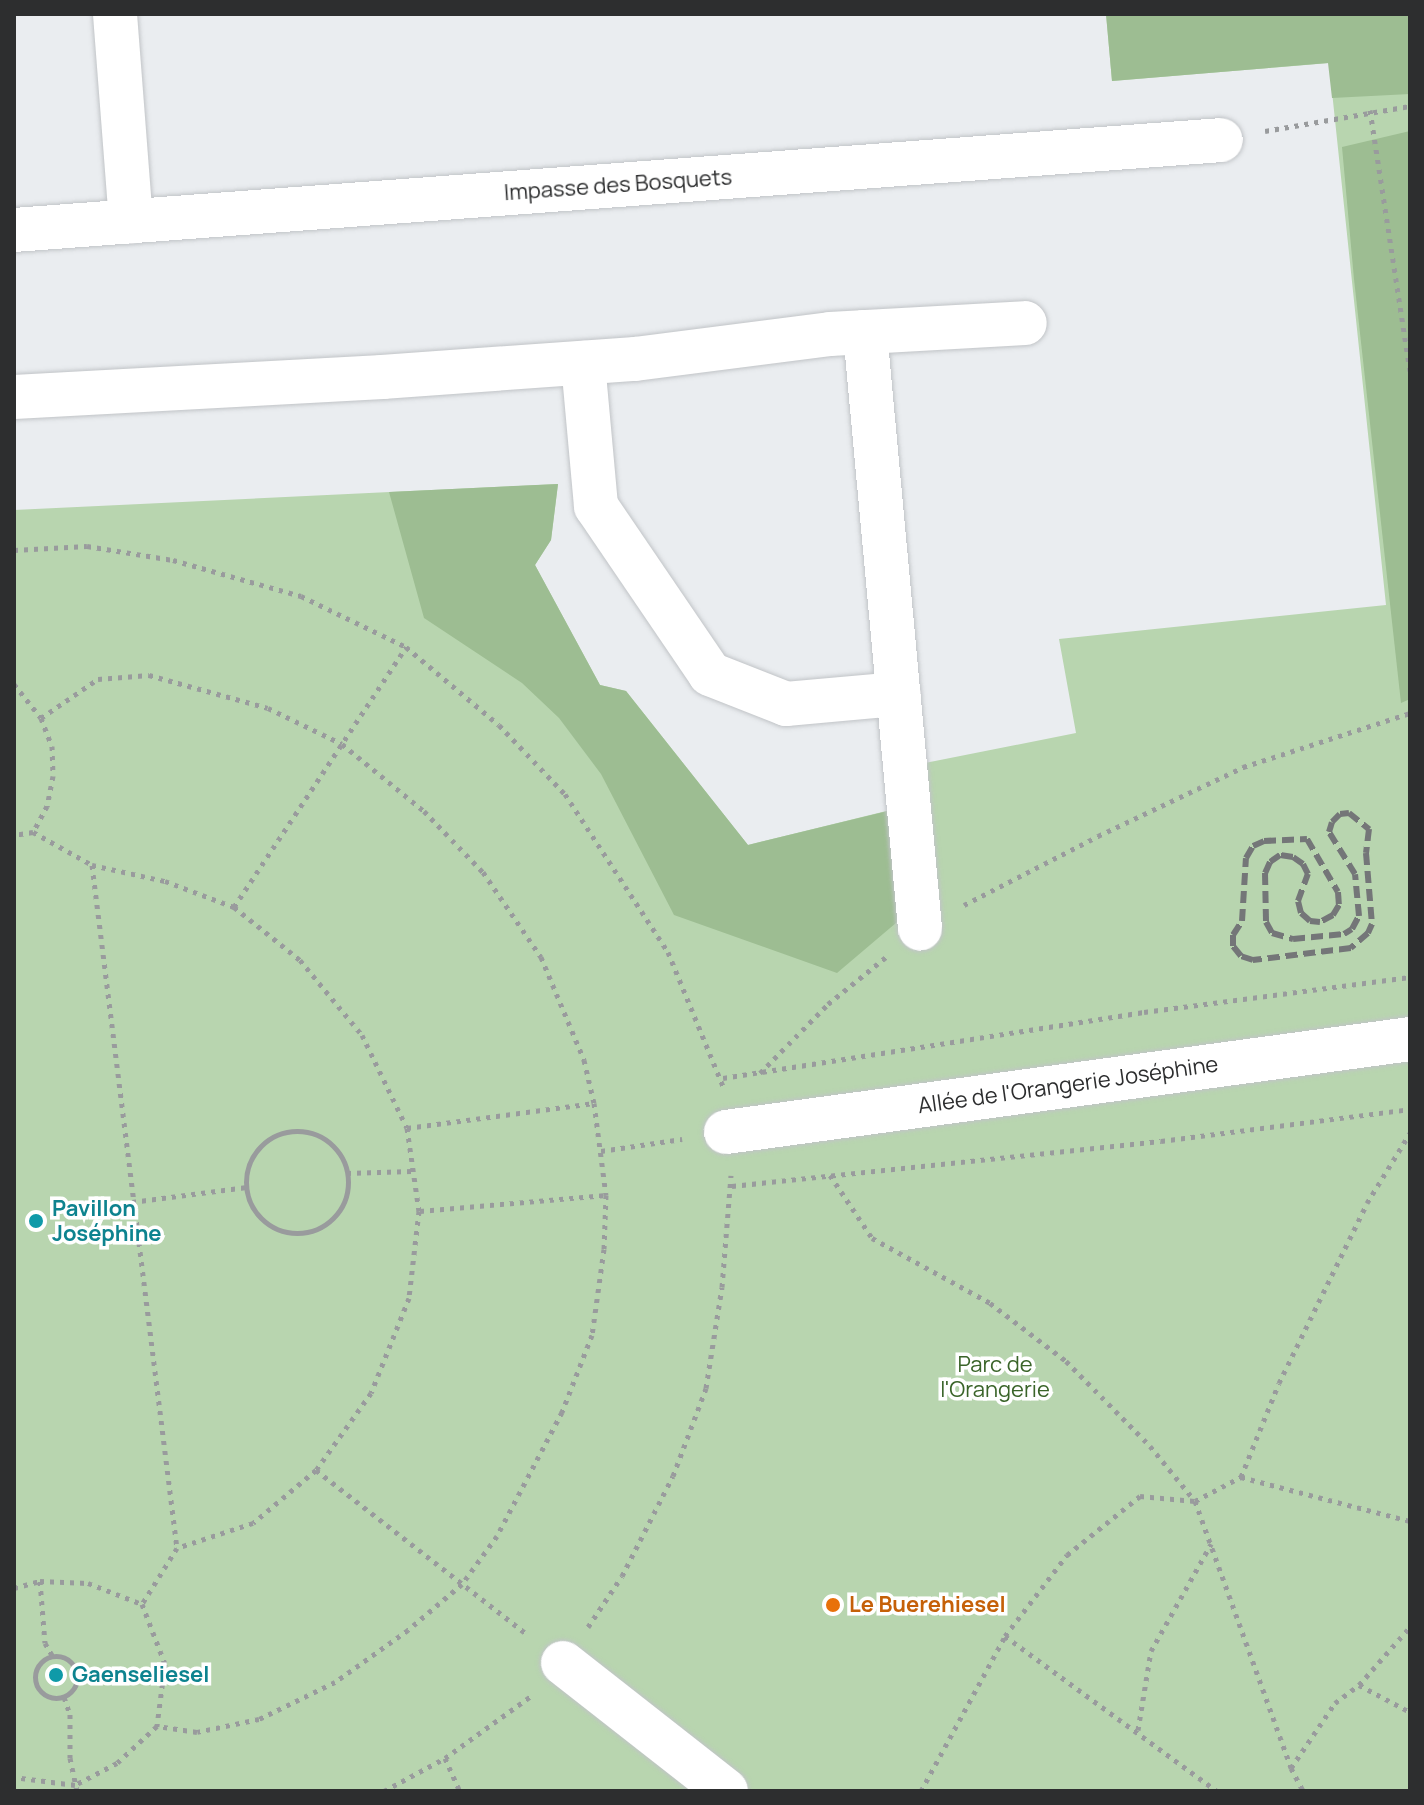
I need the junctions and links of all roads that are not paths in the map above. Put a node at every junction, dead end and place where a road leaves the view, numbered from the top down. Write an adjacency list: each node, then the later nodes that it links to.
1 (115, 14): 3 (street)
2 (1221, 140): 3 (street, Impasse des Bosquets)
3 (131, 221): 4 (street, Impasse des Bosquets)
4 (14, 230)
5 (1025, 323): 6 (street)
6 (865, 332): 7 (street); 9 (street)
7 (583, 363): 8 (street); 9 (street)
8 (14, 397)
9 (899, 694): 10 (street)
10 (920, 928)
11 (1410, 1039): 12 (street, Allée de l'Orangerie Joséphine)
12 (726, 1132)
13 (563, 1663): 14 (street)
14 (726, 1791)

